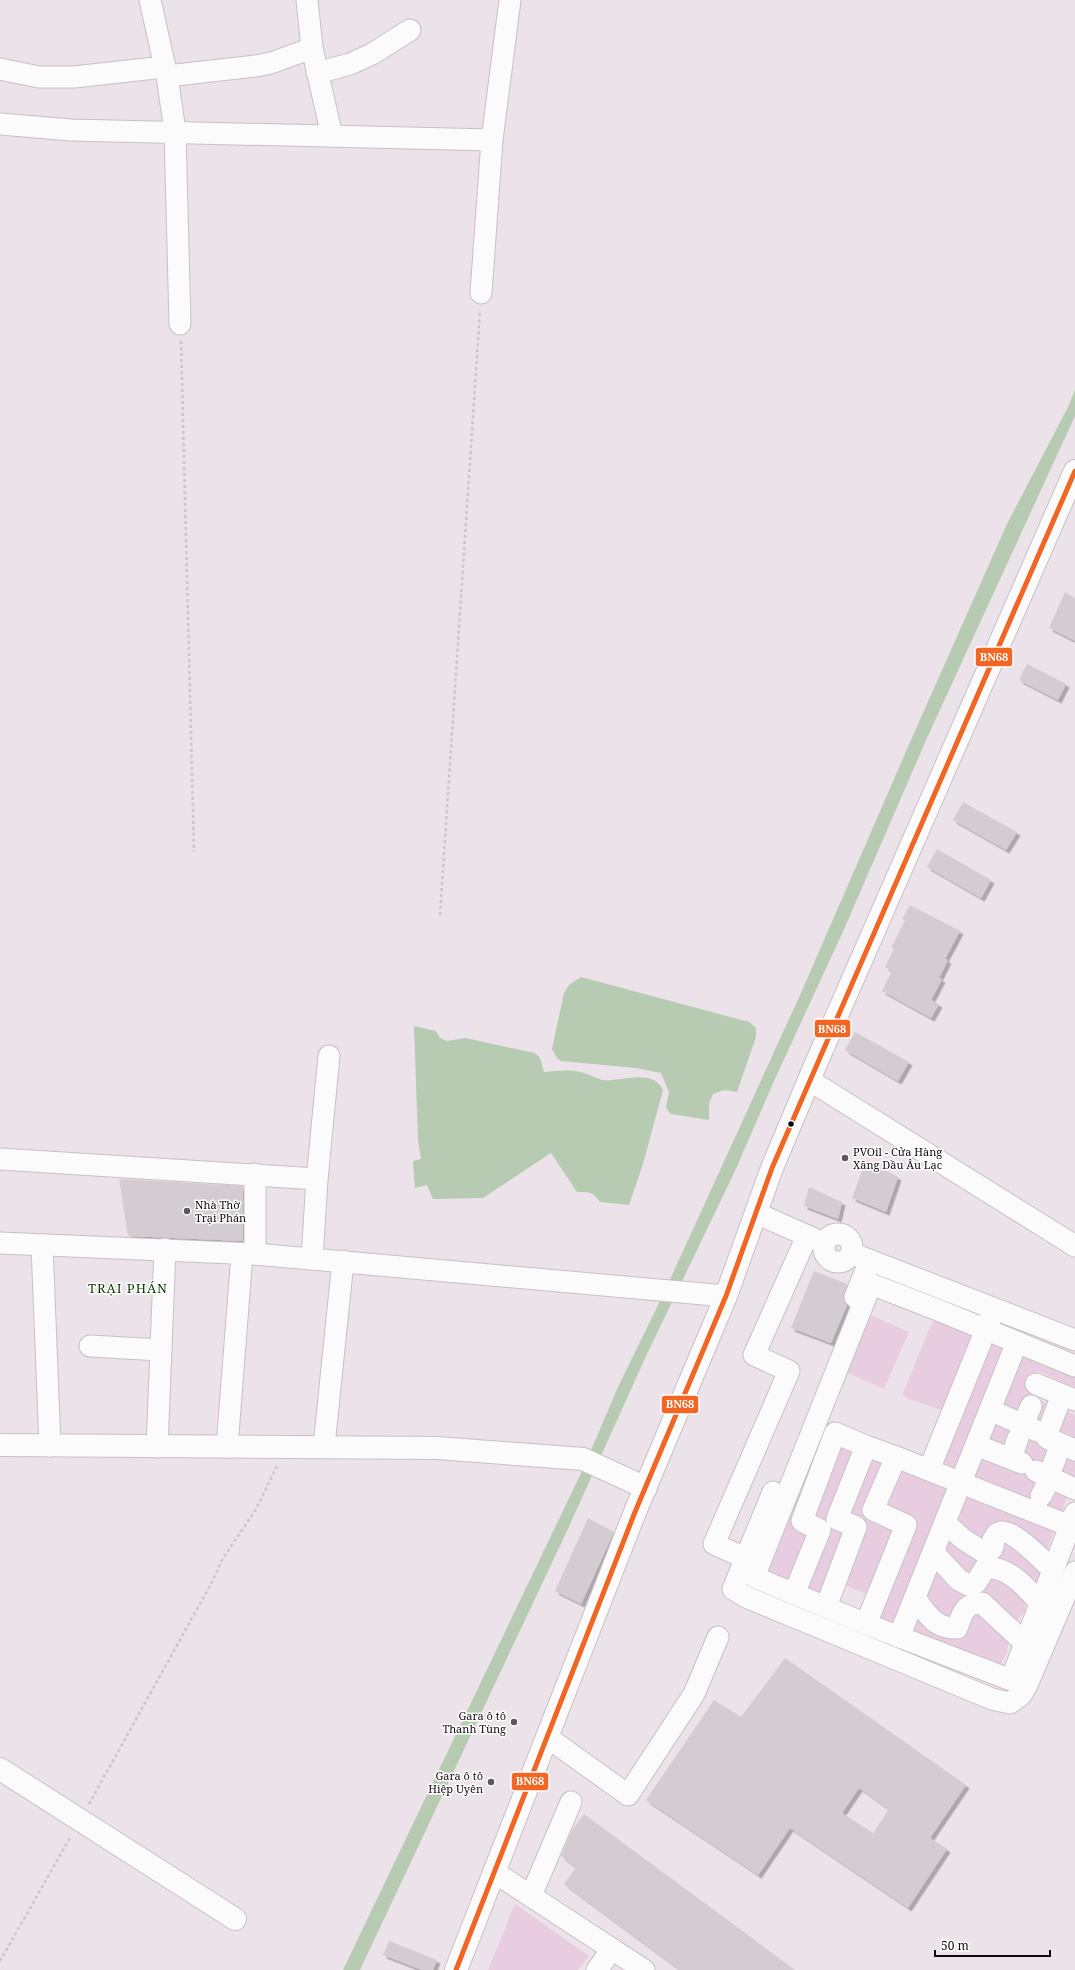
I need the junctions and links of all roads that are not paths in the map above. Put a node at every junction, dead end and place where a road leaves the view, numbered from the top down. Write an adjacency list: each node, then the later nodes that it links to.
1 (150, 0): 7 (street)
2 (307, 0): 5 (street)
3 (510, 0): 12 (street)
4 (410, 30): 8 (street)
5 (312, 48): 7 (street); 8 (street)
6 (0, 69): 7 (street)
7 (166, 71): 10 (street)
8 (317, 73): 11 (street)
9 (0, 124): 10 (street)
10 (175, 131): 11 (street); 14 (street)
11 (332, 136): 12 (street)
12 (492, 140): 13 (street)
13 (481, 293)
14 (180, 324)
15 (1075, 471): 17 (main road)
16 (328, 1056): 20 (street)
17 (809, 1080): 21 (main road); 25 (street)
18 (0, 1159): 19 (street)
19 (255, 1174): 20 (street); 27 (street)
20 (317, 1179): 29 (street)
21 (756, 1213): 22 (street); 32 (main road)
22 (816, 1240): 28 (street); 62 (street)
23 (0, 1244): 24 (street)
24 (42, 1245): 26 (street); 48 (street)
25 (1075, 1246)
26 (165, 1249): 27 (street); 39 (street)
27 (248, 1254): 29 (street); 52 (street)
28 (861, 1256): 31 (street); 62 (street)
29 (312, 1259): 30 (street)
30 (343, 1261): 32 (street); 49 (street)
31 (947, 1290): 33 (street); 34 (street)
32 (726, 1296): 57 (main road)
33 (994, 1309): 35 (street); 36 (street)
34 (938, 1310): 35 (street); 65 (street)
35 (986, 1329): 37 (street); 54 (street)
36 (1075, 1340)
37 (1017, 1342): 40 (street); 44 (street)
38 (90, 1346): 39 (street)
39 (161, 1350): 51 (street)
40 (1075, 1366)
41 (1036, 1384): 42 (street)
42 (1068, 1397): 45 (street)
43 (1031, 1406): 45 (street)
44 (990, 1410): 45 (street); 47 (street)
45 (1045, 1436): 55 (street); 55 (street)
46 (0, 1445): 48 (main road)
47 (976, 1445): 55 (street); 56 (street)
48 (50, 1446): 51 (main road)
49 (324, 1446): 52 (main road); 57 (main road)
50 (866, 1446): 53 (street); 65 (street); 68 (street)
51 (157, 1447): 52 (main road)
52 (227, 1447)
53 (896, 1457): 54 (street); 69 (street)
54 (928, 1470): 56 (street)
55 (1035, 1472): 58 (street)
56 (961, 1483): 59 (street); 60 (street)
57 (646, 1488): 73 (main road)
58 (1075, 1489)
59 (1073, 1519): 63 (street)
60 (945, 1524): 61 (street); 63 (street)
61 (933, 1552): 66 (street); 67 (street)
62 (745, 1558): 64 (street)
63 (1053, 1570): 67 (street)
64 (1075, 1572)
65 (794, 1594): 68 (street)
66 (915, 1598): 71 (street); 72 (street)
67 (1040, 1603): 72 (street)
68 (826, 1607): 69 (street)
69 (866, 1624): 71 (street)
70 (718, 1637): 73 (street)
71 (899, 1637): 72 (street)
72 (1025, 1643)
73 (547, 1737): 76 (main road)
74 (0, 1770): 78 (main road)
75 (571, 1802): 77 (street)
76 (494, 1872): 77 (street); 80 (main road)
77 (531, 1896): 79 (street)
78 (235, 1919)
79 (612, 1949): 81 (street); 82 (street)
80 (456, 1970)
81 (597, 1970)
82 (644, 1970)

